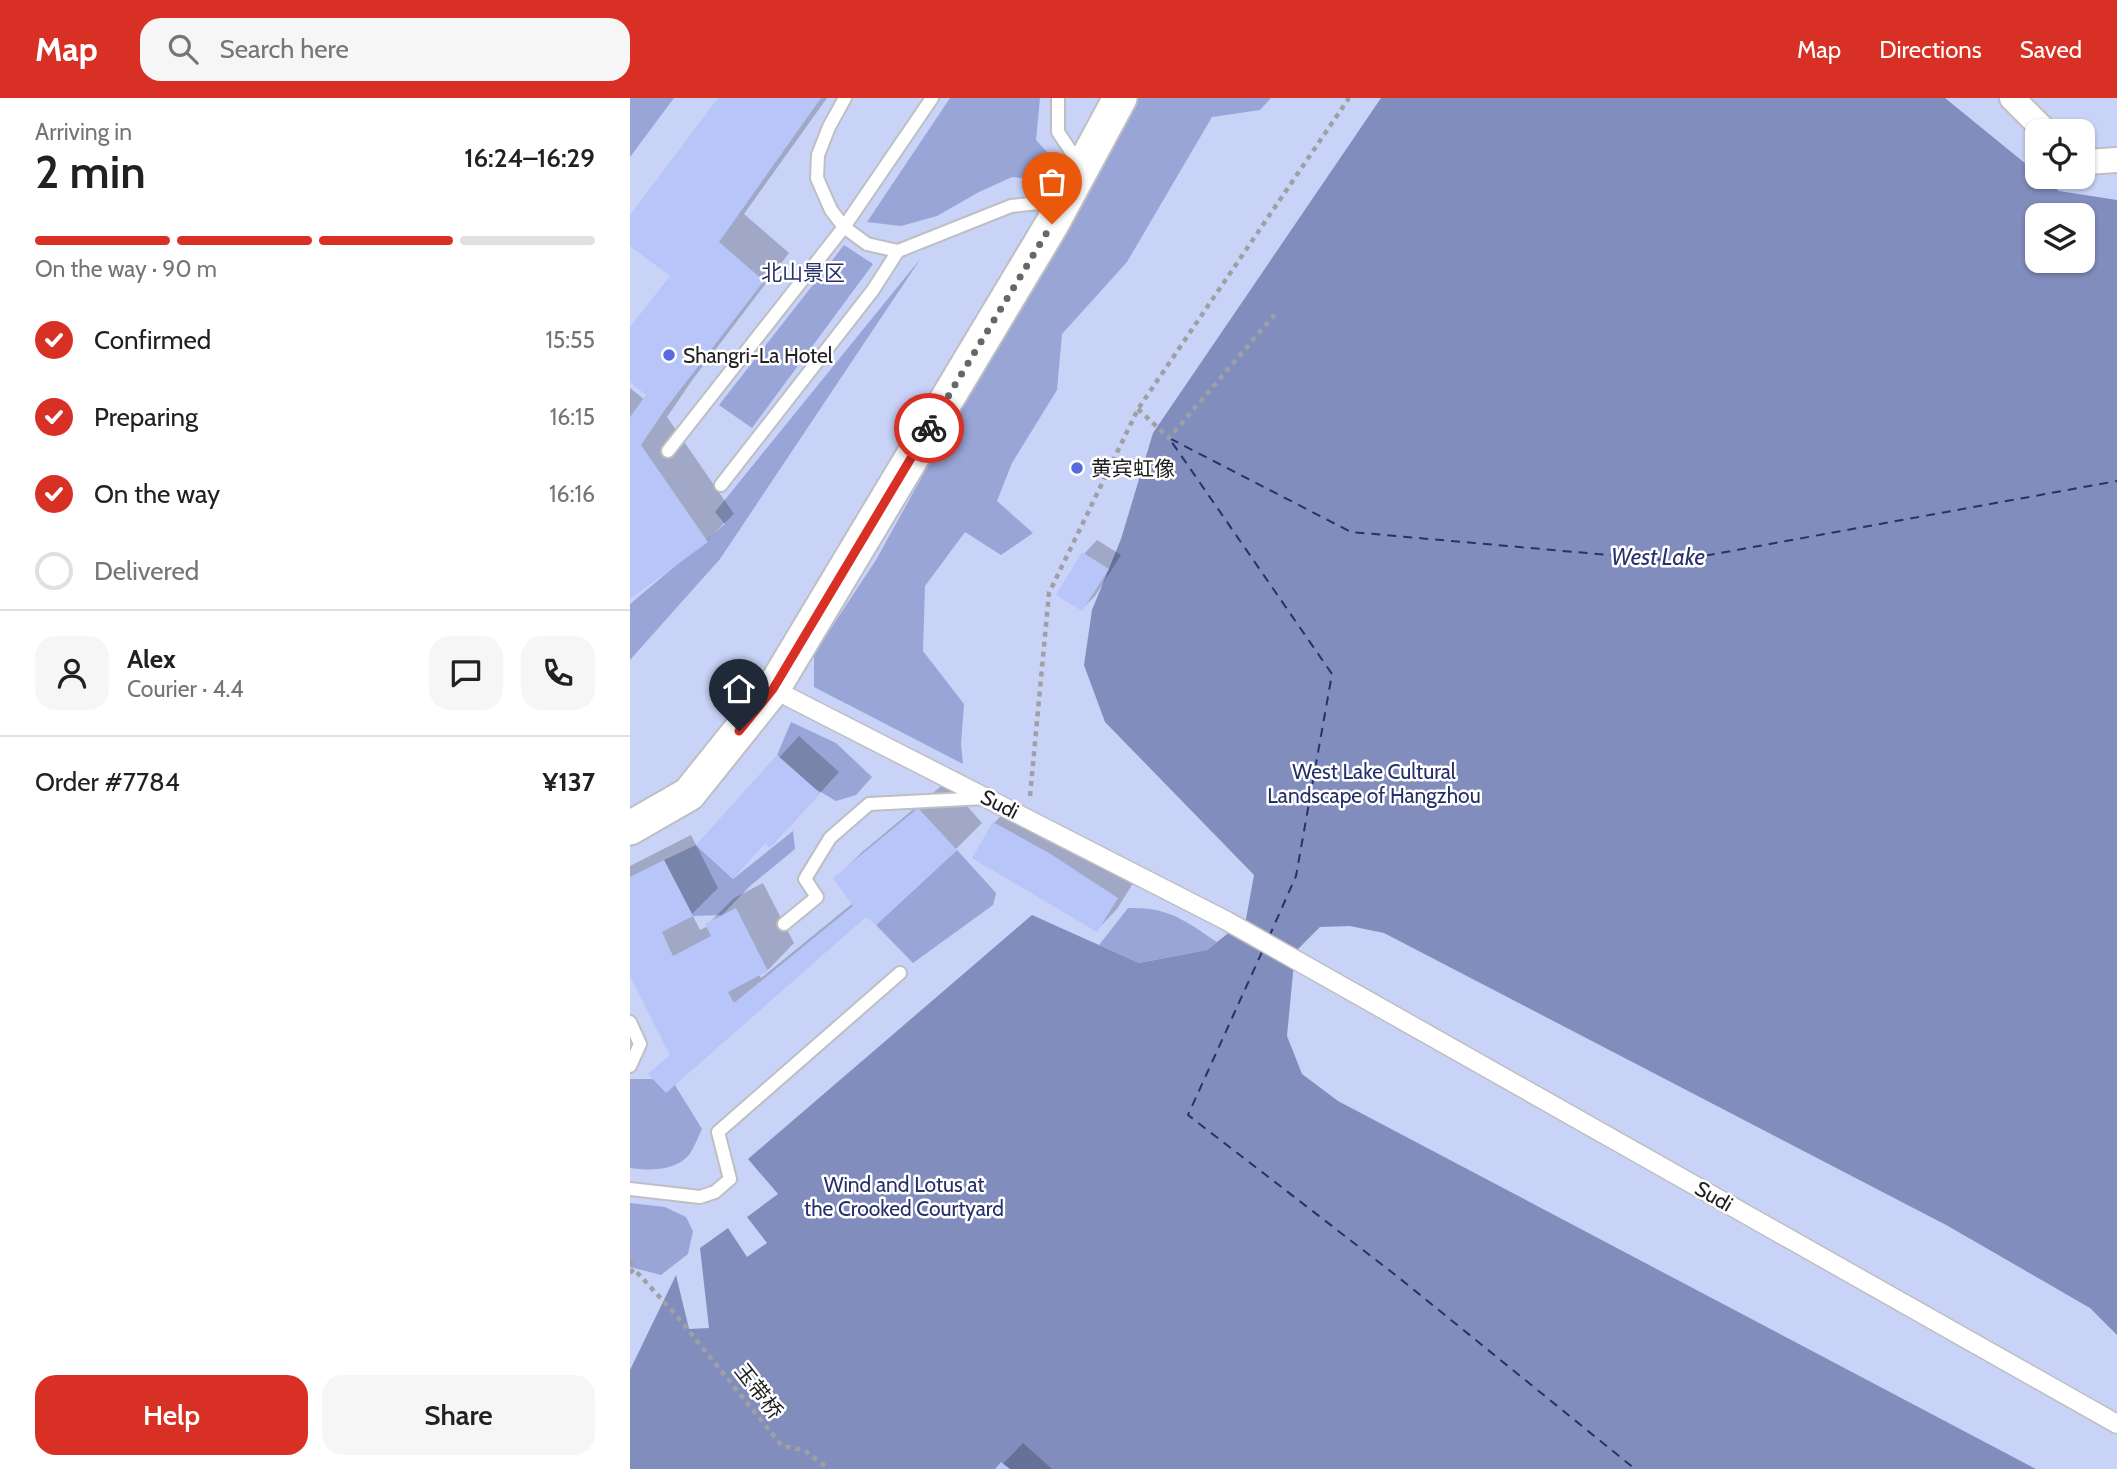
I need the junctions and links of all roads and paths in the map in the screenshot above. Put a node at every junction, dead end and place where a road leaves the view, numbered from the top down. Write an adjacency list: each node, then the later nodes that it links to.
1 (845, 98): 12 (lane)
2 (932, 98): 12 (lane)
3 (1058, 98): 10 (lane)
4 (1120, 98): 10 (main road)
5 (1349, 98): 15 (path)
6 (2012, 98): 7 (street)
7 (2033, 119)
8 (2117, 160): 9 (street)
9 (2095, 161)
10 (1082, 168): 11 (main road)
11 (1062, 206): 13 (lane); 18 (main road)
12 (844, 227): 13 (lane); 16 (lane)
13 (898, 251): 17 (lane)
14 (1277, 312): 15 (path)
15 (1138, 409): 20 (path)
16 (668, 451)
17 (721, 485)
18 (773, 689): 19 (street, Sudi); 21 (main road)
19 (989, 798): 20 (street, Sudi); 22 (lane)
20 (1028, 818): 29 (street, Sudi)
21 (630, 828)
22 (784, 925)
23 (900, 973): 26 (lane)
24 (630, 1022): 25 (lane)
25 (630, 1066)
26 (630, 1189)
27 (630, 1261): 28 (path, 玉带桥)
28 (632, 1271): 30 (path, 玉带桥)
29 (2111, 1421)
30 (829, 1469)

